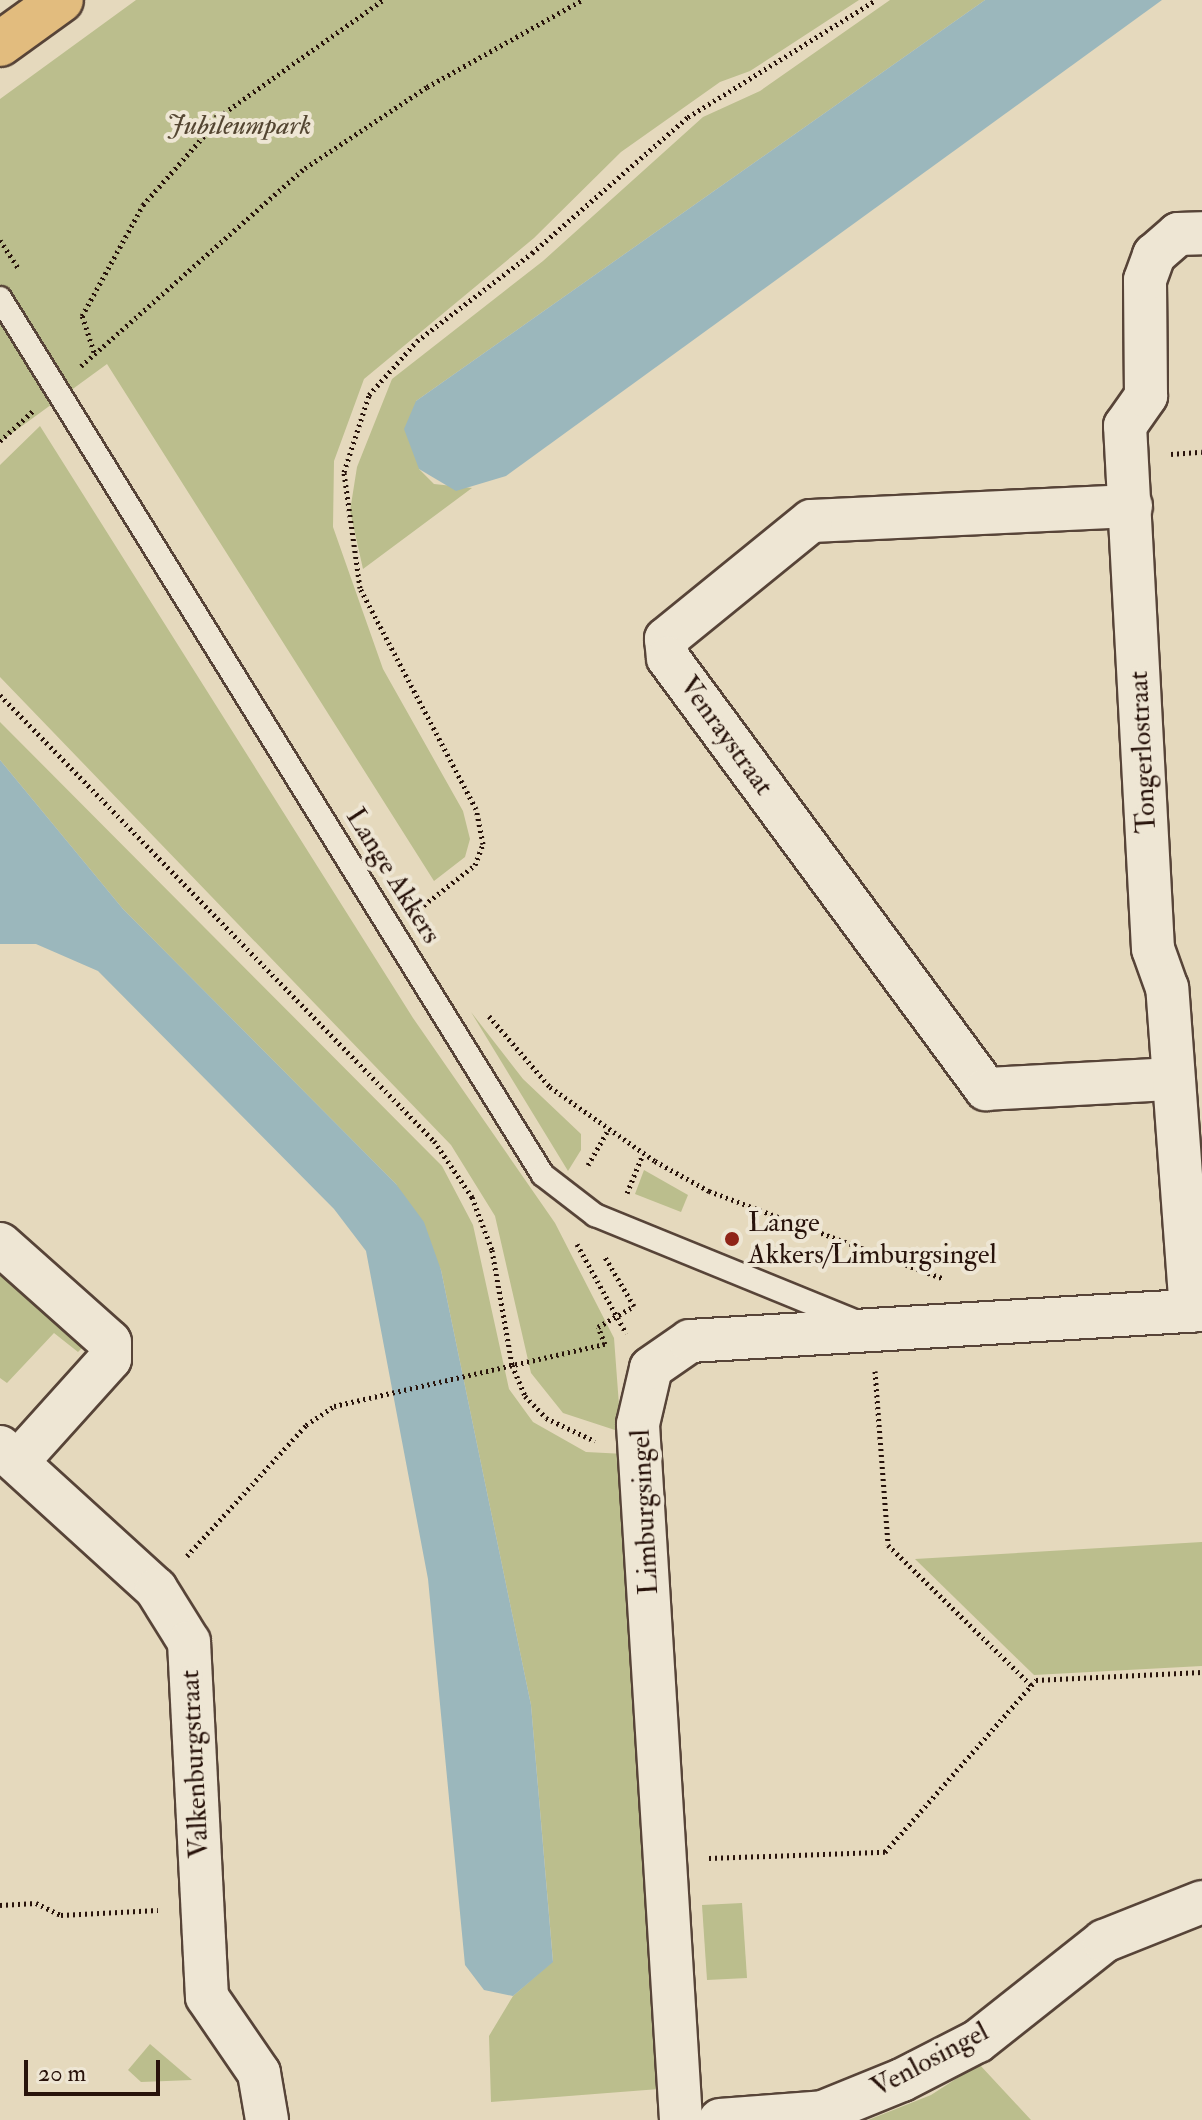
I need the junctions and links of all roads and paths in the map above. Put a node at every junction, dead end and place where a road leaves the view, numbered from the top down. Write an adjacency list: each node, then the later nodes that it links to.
1 (61, 0): 5 (highway)
2 (383, 0): 8 (path)
3 (582, 0): 8 (path)
4 (876, 0): 12 (path)
5 (0, 44)
6 (1202, 233): 10 (street, Tongerlostraat)
7 (2, 301): 19 (lane, Lange Akkers)
8 (94, 352): 9 (path)
9 (81, 366)
10 (1131, 506): 13 (street, Tongerlostraat); 13 (street, Venraystraat)
11 (0, 695): 20 (path)
12 (419, 909)
13 (1171, 1079): 17 (street, Tongerlostraat)
14 (607, 1132): 16 (path)
15 (0, 1244): 22 (street, Valkenburgstraat)
16 (957, 1281)
17 (1196, 1310): 19 (street, Limburgsingel)
18 (617, 1316): 20 (path)
19 (872, 1327): 21 (street, Limburgsingel); 25 (path)
20 (512, 1365): 21 (path); 23 (path)
21 (639, 1445): 32 (street, Limburgsingel)
22 (9, 1454): 23 (street, Valkenburgstraat)
23 (156, 1589): 29 (street, Valkenburgstraat)
24 (1202, 1672): 25 (path)
25 (1031, 1685): 26 (path)
26 (709, 1871)
27 (1202, 1902): 30 (street, Venlosingel)
28 (0, 1905): 29 (path)
29 (203, 1908): 31 (street, Valkenburgstraat)
30 (823, 2116): 33 (street, Venlosingel)
31 (267, 2120)
32 (681, 2120)
33 (720, 2120)

